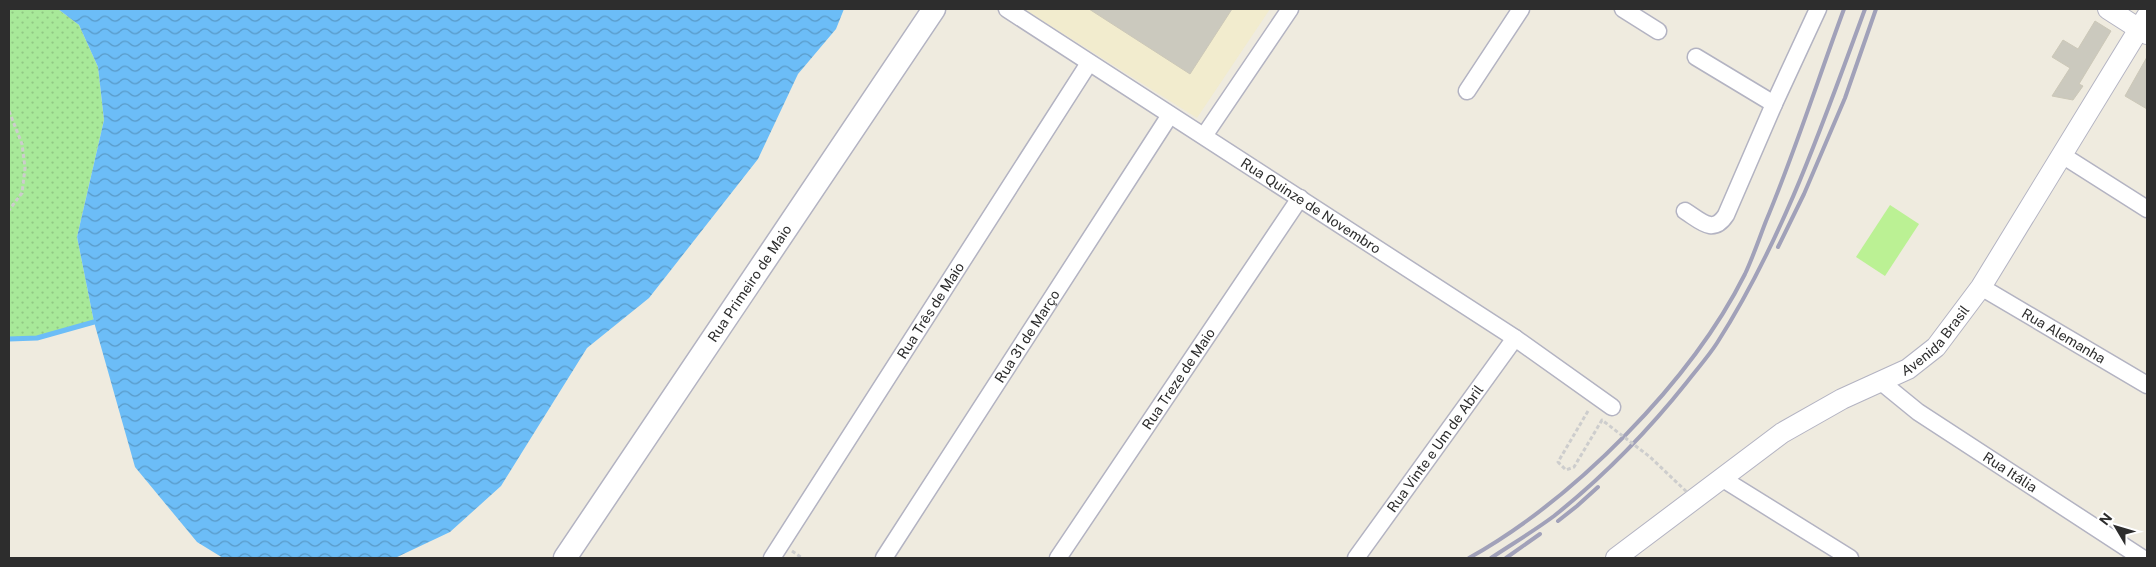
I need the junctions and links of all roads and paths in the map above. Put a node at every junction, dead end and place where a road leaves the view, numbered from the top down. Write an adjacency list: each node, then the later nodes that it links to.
1 (934, 9): 30 (main road, Rua Primeiro de Maio)
2 (1007, 9): 11 (street, Rua Quinze de Novembro)
3 (1290, 9): 16 (street)
4 (1521, 9): 12 (street)
5 (1623, 9): 9 (street)
6 (1818, 9): 13 (street)
7 (2108, 9): 8 (street)
8 (2145, 26): 17 (street, Avenida Brasil)
9 (1658, 31)
10 (1696, 57): 13 (street)
11 (1089, 63): 15 (street, Rua Quinze de Novembro); 31 (street, Rua Três de Maio)
12 (1467, 91)
13 (1774, 104): 21 (street)
14 (9, 111): 20 (path)
15 (1170, 115): 16 (street, Rua Quinze de Novembro); 32 (street, Rua 31 de Março)
16 (1204, 136): 18 (street, Rua Quinze de Novembro)
17 (2062, 154): 19 (street); 22 (street, Avenida Brasil)
18 (1300, 198): 23 (street, Rua Quinze de Novembro); 33 (street, Rua Treze de Maio)
19 (2147, 209)
20 (9, 210)
21 (1684, 211)
22 (1981, 286): 24 (street, Avenida Brasil); 25 (street, Rua Alemanha)
23 (1515, 338): 26 (street, Rua Quinze de Novembro); 34 (street, Rua Vinte e Um de Abril)
24 (1880, 381): 28 (street, Avenida Brasil); 37 (street, Rua Itália)
25 (2147, 385)
26 (1612, 407)
27 (1588, 411): 29 (path, bridge)
28 (1723, 478): 35 (street, Avenida Brasil); 36 (street)
29 (1688, 493)
30 (565, 558)
31 (772, 558)
32 (884, 558)
33 (1058, 558)
34 (1356, 558)
35 (1616, 558)
36 (1850, 558)
37 (2142, 558)

